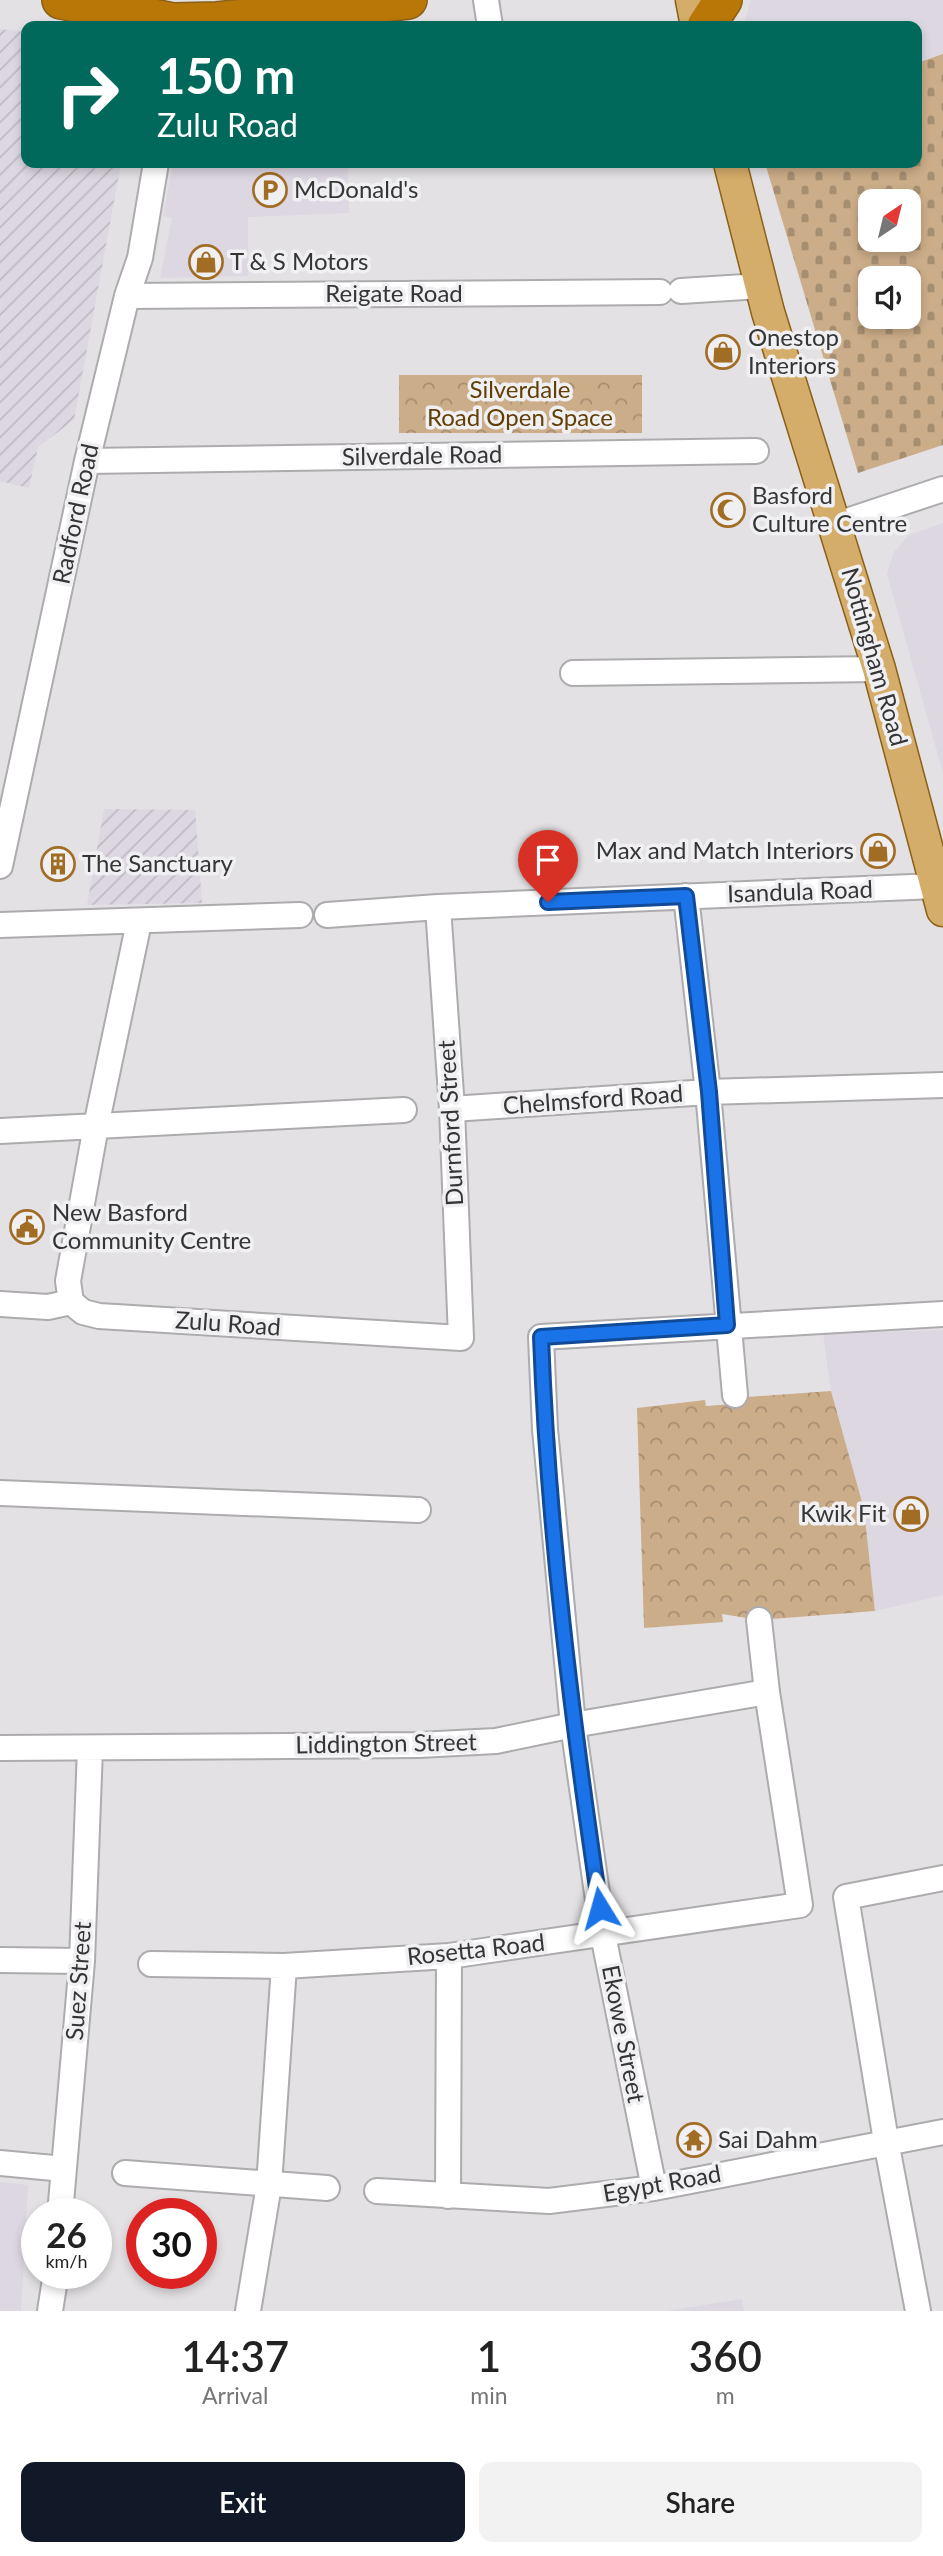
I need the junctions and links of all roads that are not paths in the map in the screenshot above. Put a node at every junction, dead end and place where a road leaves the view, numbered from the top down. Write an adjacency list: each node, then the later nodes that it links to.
1 (61, 0): 6 (highway)
2 (408, 0): 6 (highway)
3 (486, 0): 7 (street)
4 (691, 0): 8 (main road)
5 (723, 0): 9 (highway)
6 (173, 16)
7 (489, 21)
8 (696, 21)
9 (709, 21)
10 (155, 168): 13 (street, Radford Road)
11 (731, 168): 12 (main road, Nottingham Road)
12 (761, 286): 13 (street, Reigate Road); 17 (main road, Nottingham Road)
13 (127, 296): 15 (street, Radford Road)
14 (756, 451): 15 (street, Silverdale Road)
15 (87, 461): 20 (street, Radford Road)
16 (943, 489): 17 (street)
17 (835, 525): 18 (main road, Nottingham Road)
18 (879, 669): 19 (street); 22 (main road, Nottingham Road)
19 (573, 673)
20 (0, 866)
21 (686, 896): 22 (street, Isandula Road); 23 (street, Isandula Road); 29 (street)
22 (940, 898)
23 (438, 907): 25 (street, Isandula Road); 30 (street, Durnford Street)
24 (300, 915): 26 (street)
25 (327, 915)
26 (139, 922): 27 (street); 32 (street)
27 (0, 925)
28 (943, 1085): 29 (street, Chelmsford Road)
29 (709, 1092): 30 (street, Chelmsford Road); 37 (street)
30 (452, 1109): 38 (street, Durnford Street)
31 (404, 1110): 32 (street)
32 (96, 1126): 33 (street); 34 (street)
33 (0, 1131)
34 (71, 1302): 35 (street); 38 (street, Zulu Road)
35 (0, 1304)
36 (943, 1314): 37 (street)
37 (727, 1325): 39 (street); 44 (street, Ekowe Street)
38 (461, 1338)
39 (735, 1395)
40 (0, 1493): 41 (street)
41 (418, 1510)
42 (759, 1620): 43 (street)
43 (767, 1692): 44 (street, Liddington Street); 48 (street, Rosetta Road)
44 (573, 1725): 46 (street, Liddington Street); 48 (street, Ekowe Street)
45 (0, 1748): 46 (street, Liddington Street)
46 (90, 1748): 51 (street, Suez Street)
47 (943, 1878): 55 (street)
48 (603, 1935): 49 (street, Rosetta Road); 61 (street, Ekowe Street)
49 (449, 1956): 53 (street, Rosetta Road); 63 (street)
50 (0, 1960): 51 (street)
51 (82, 1961): 57 (street, Suez Street)
52 (150, 1964): 53 (street, Rosetta Road)
53 (284, 1966): 59 (street)
54 (943, 2132): 55 (street, Egypt Road)
55 (886, 2141): 61 (street, Egypt Road); 68 (street)
56 (0, 2163): 57 (street)
57 (64, 2169): 64 (street, Suez Street)
58 (125, 2173): 59 (street)
59 (270, 2185): 60 (street); 67 (street)
60 (327, 2188)
61 (654, 2188): 63 (street, Egypt Road)
62 (377, 2191): 63 (street, Egypt Road)
63 (448, 2196)
64 (61, 2198)
65 (53, 2289): 66 (street)
66 (50, 2311)
67 (248, 2311)
68 (918, 2311)

